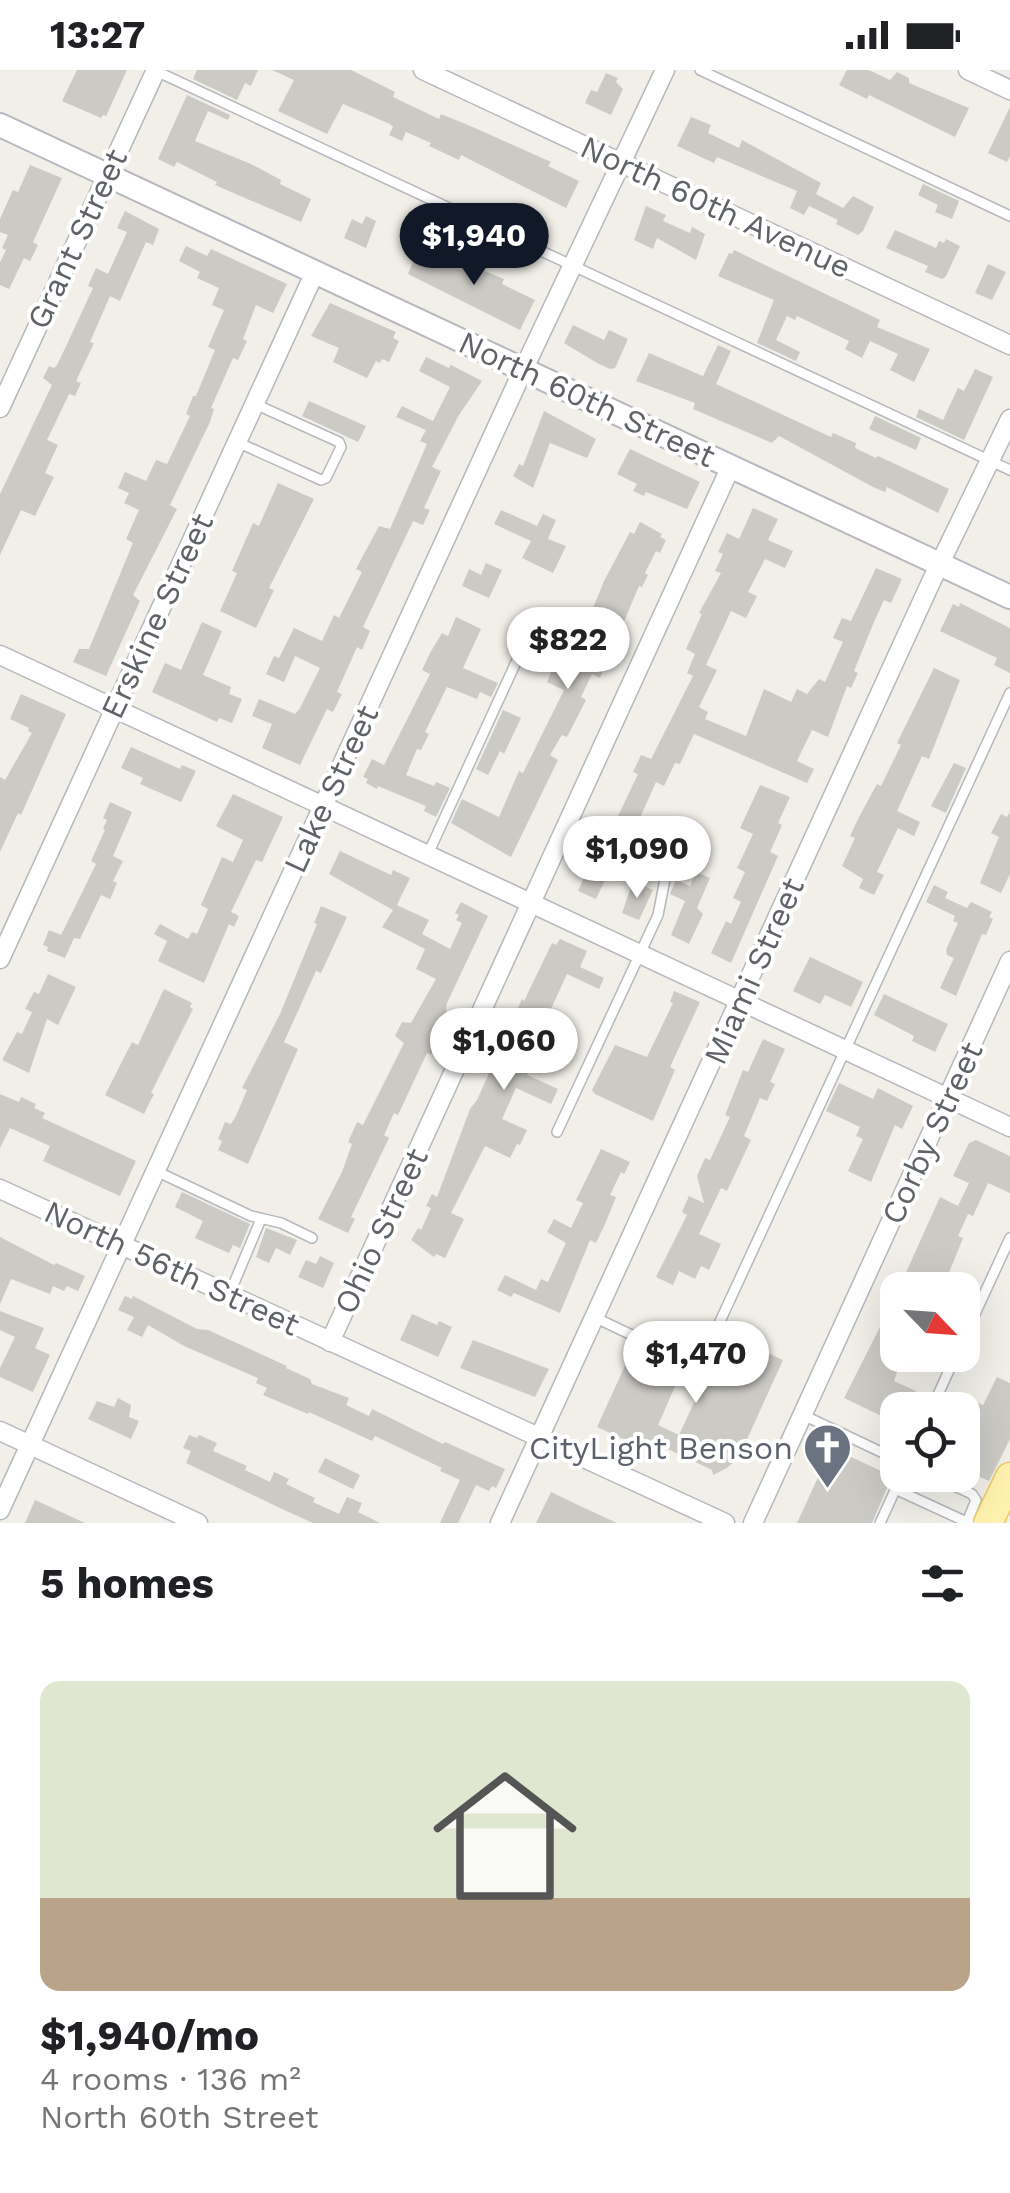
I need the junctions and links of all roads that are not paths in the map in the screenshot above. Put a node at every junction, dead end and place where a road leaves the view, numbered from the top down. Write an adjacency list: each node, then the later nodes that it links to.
1 (155, 70): 9 (street, Grant Street); 11 (lane)
2 (423, 70): 8 (street, North 60th Avenue)
3 (665, 70): 8 (street, Lake Street)
4 (700, 70): 10 (lane)
5 (968, 70): 6 (street)
6 (1010, 90)
7 (0, 125): 9 (street, North 60th Street)
8 (622, 163): 11 (street, Lake Street); 13 (street, North 60th Avenue)
9 (106, 175): 12 (street, North 60th Street); 16 (street, Grant Street)
10 (1010, 216)
11 (572, 266): 14 (street, Lake Street); 19 (lane)
12 (315, 272): 14 (street, North 60th Street); 15 (street, Erskine Street)
13 (1010, 345)
14 (524, 369): 20 (street, North 60th Street); 28 (street, Lake Street)
15 (254, 404): 18 (street, Erskine Street); 18 (lane)
16 (0, 408)
17 (1010, 419): 19 (street, Miami Street)
18 (237, 442): 27 (street, Erskine Street)
19 (990, 461): 21 (lane); 22 (street, Miami Street)
20 (731, 466): 22 (street, North 60th Street); 31 (street, Ohio Street)
21 (1010, 470)
22 (940, 564): 23 (street, North 60th Street); 35 (street, Miami Street)
23 (1010, 597)
24 (534, 623): 29 (lane)
25 (0, 655): 27 (street)
26 (1010, 692): 36 (lane)
27 (115, 708): 28 (street); 33 (street, Erskine Street)
28 (323, 806): 29 (street); 40 (street, Lake Street)
29 (428, 854): 31 (street)
30 (668, 869): 32 (lane)
31 (533, 904): 32 (street); 49 (street, Ohio Street)
32 (638, 953): 35 (street); 39 (lane)
33 (0, 959)
34 (1010, 961): 37 (street, Corby Street)
35 (741, 1001): 36 (street); 48 (street, Miami Street)
36 (846, 1050): 37 (street); 48 (lane)
37 (948, 1098): 38 (street); 50 (street, Corby Street)
38 (1010, 1126)
39 (556, 1132)
40 (156, 1171): 42 (lane); 45 (street, Lake Street)
41 (0, 1189): 45 (street, North 56th Street)
42 (261, 1220): 43 (lane); 46 (lane)
43 (312, 1238)
44 (1010, 1238): 47 (lane)
45 (122, 1246): 46 (street, North 56th Street); 53 (street, Lake Street)
46 (228, 1295): 49 (street, North 56th Street)
47 (980, 1303)
48 (596, 1318): 52 (street, Miami Street)
49 (330, 1342): 52 (street, North 56th Street)
50 (803, 1415): 54 (lane); 64 (street, Corby Street)
51 (0, 1431): 53 (street)
52 (539, 1438): 62 (street, Miami Street); 63 (street, North 56th Street)
53 (30, 1445): 59 (street, Lake Street); 61 (street)
54 (880, 1451)
55 (1010, 1477): 66 (main road)
56 (894, 1492): 65 (lane)
57 (900, 1492): 60 (lane)
58 (968, 1492): 60 (lane)
59 (0, 1510)
60 (968, 1522)
61 (198, 1523)
62 (500, 1523)
63 (725, 1523)
64 (754, 1523)
65 (880, 1523)
66 (988, 1523)

